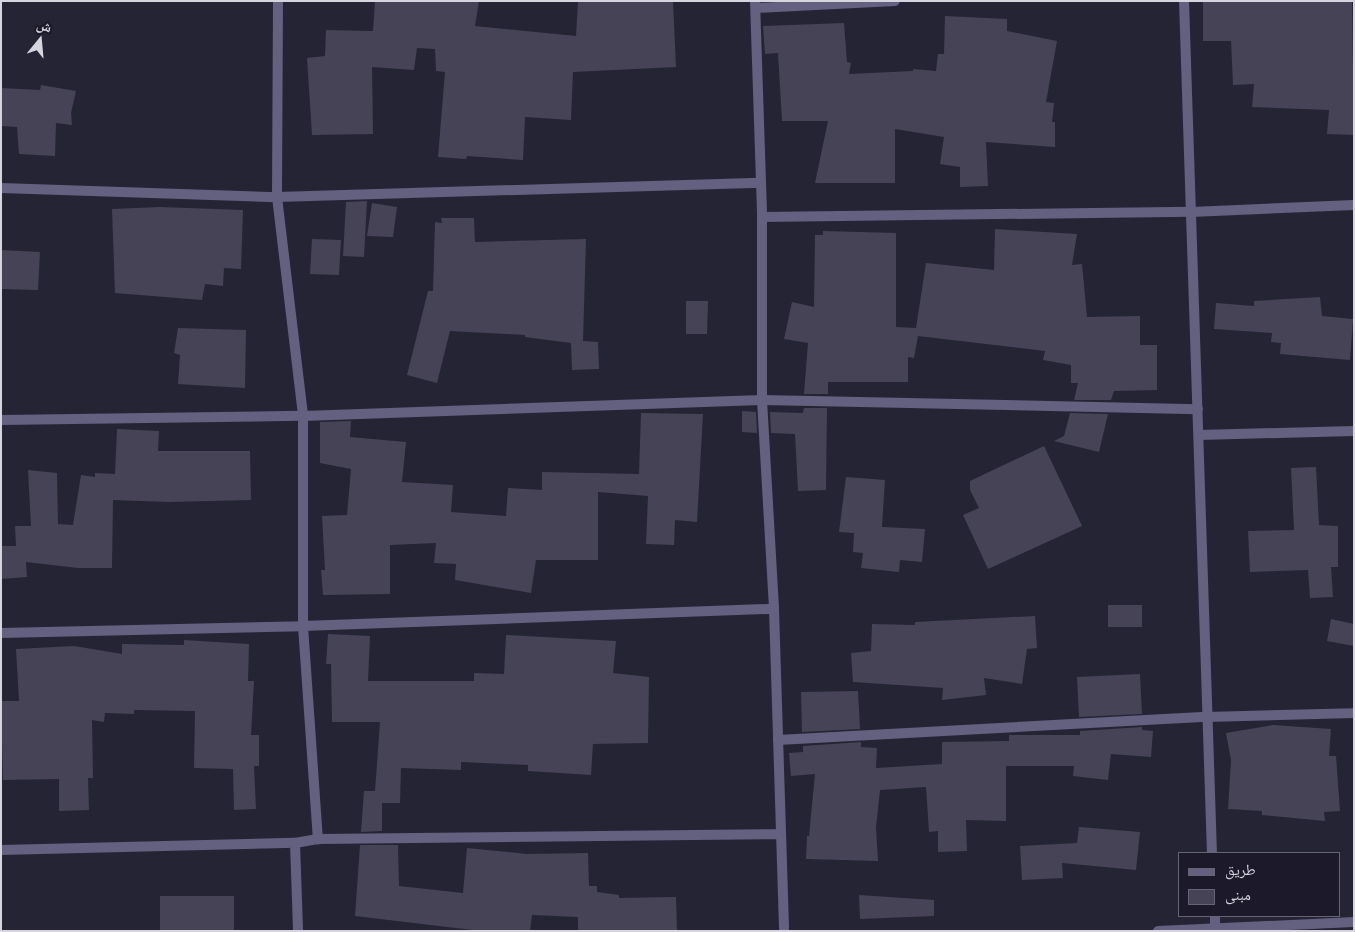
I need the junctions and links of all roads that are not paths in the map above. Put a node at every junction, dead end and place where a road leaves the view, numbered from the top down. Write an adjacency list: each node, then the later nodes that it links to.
1 (278, 1): 7 (street)
2 (895, 1): 4 (street)
3 (1184, 1): 9 (street)
4 (756, 4): 5 (street)
5 (761, 183): 7 (street); 10 (street)
6 (1, 188): 7 (street)
7 (277, 198): 13 (street)
8 (1354, 204): 9 (street)
9 (1191, 212): 10 (street); 12 (street)
10 (762, 217): 11 (street)
11 (762, 400): 12 (street); 13 (street); 17 (street)
12 (1198, 409): 16 (street)
13 (303, 416): 14 (street); 18 (street)
14 (1, 420)
15 (1354, 431): 16 (street)
16 (1199, 435): 21 (street)
17 (774, 609): 18 (street); 22 (street)
18 (303, 626): 19 (street); 24 (street)
19 (1, 632)
20 (1354, 713): 21 (street)
21 (1206, 717): 22 (street); 27 (street)
22 (778, 740): 23 (street)
23 (781, 834): 24 (street); 31 (street)
24 (318, 839): 25 (street)
25 (294, 843): 26 (street); 30 (street)
26 (1, 850)
27 (1212, 852)
28 (1354, 922): 29 (street)
29 (1215, 929): 32 (street)
30 (298, 931)
31 (784, 931)
32 (1158, 931)

